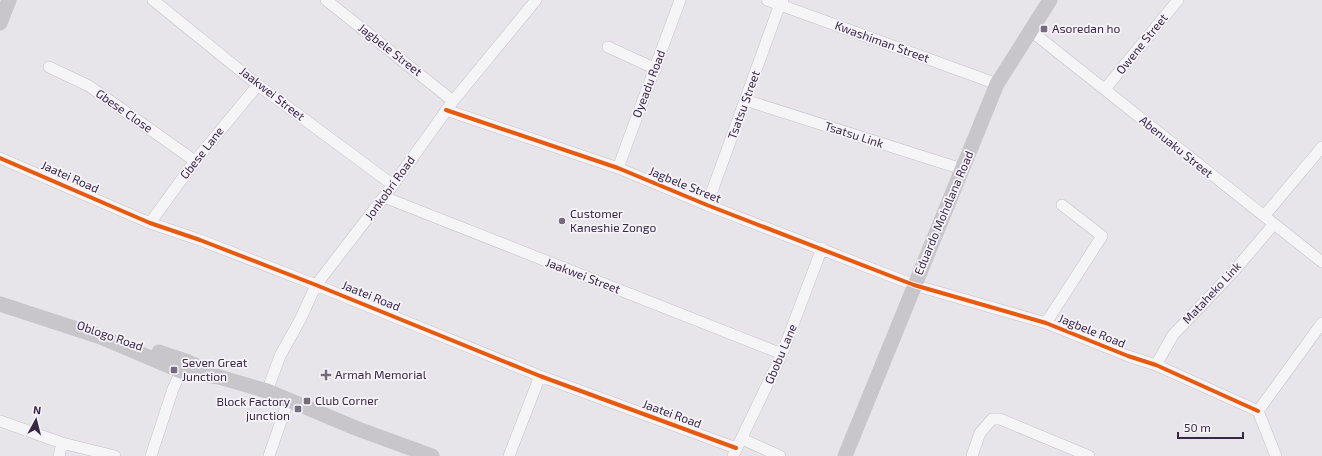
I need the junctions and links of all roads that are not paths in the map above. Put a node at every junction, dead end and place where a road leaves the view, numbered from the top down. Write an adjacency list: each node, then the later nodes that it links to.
1 (9, 0): 10 (main road)
2 (153, 0): 16 (street, Jaakwei Street)
3 (326, 0): 19 (street, Jagbele Street)
4 (680, 0): 14 (street, Oyeadu Road)
5 (767, 0): 9 (street, Kwashiman Street)
6 (1050, 0): 11 (main road, Eduardo Mohdlana Road)
7 (1178, 0): 17 (street, Owene Street)
8 (532, 1): 19 (street, Jonkobri Road)
9 (781, 2): 15 (street, Kwashiman Street); 18 (street, Tsatsu Street)
10 (0, 23)
11 (1031, 31): 15 (main road, Eduardo Mohdlana Road); 17 (street, Abenuaku Street)
12 (608, 47): 14 (street)
13 (49, 67): 22 (street, Gbese Close)
14 (656, 69): 23 (street, Oyeadu Road)
15 (997, 84): 24 (main road, Eduardo Mohdlana Road)
16 (258, 85): 22 (street, Gbese Lane); 25 (street, Jaakwei Street)
17 (1105, 89): 29 (street, Abenuaku Street)
18 (746, 100): 24 (street, Tsatsu Link); 27 (street, Tsatsu Street)
19 (449, 105): 23 (street, Jagbele Street); 25 (street, Jonkobri Road)
20 (1322, 147): 29 (street)
21 (0, 158): 30 (street, Jaatei Road)
22 (194, 161): 30 (street, Gbese Lane)
23 (618, 168): 27 (street, Jagbele Street)
24 (962, 169): 35 (main road, Eduardo Mohdlana Road)
25 (393, 185): 26 (street, Jonkobri Road)
26 (384, 197): 34 (street, Jonkobri Road); 40 (street, Jaakwei Street)
27 (707, 205): 32 (street, Jagbele Street)
28 (1062, 205): 38 (street)
29 (1265, 215): 31 (street, Abenuaku Street)
30 (150, 223): 34 (street, Jaatei Road)
31 (1273, 225): 33 (street, Abenuaku Street); 41 (street, Mataheko Link)
32 (822, 248): 35 (street, Jagbele Street); 40 (street, Gbobu Lane)
33 (1322, 262)
34 (316, 285): 43 (street, Jaatei Road); 44 (street, Jonkobri Road)
35 (914, 285): 38 (street, Jagbele Road); 57 (main road, Eduardo Mohdlana Road)
36 (0, 297): 42 (main road, Oblogo Road)
37 (0, 304): 42 (main road, Oblogo Road)
38 (1046, 323): 41 (street, Jagbele Road)
39 (1322, 323): 46 (street)
40 (782, 354): 49 (street, Gbobu Lane)
41 (1156, 365): 46 (street, Jagbele Road)
42 (184, 366): 44 (main road, Oblogo Road); 52 (street)
43 (540, 376): 49 (street, Jaatei Road); 55 (street)
44 (267, 391): 45 (main road, Oblogo Road)
45 (288, 401): 53 (street); 54 (main road, Oblogo Road)
46 (1258, 411): 60 (street)
47 (0, 421): 48 (street)
48 (62, 443): 50 (street); 51 (street)
49 (737, 448): 56 (street, Jaatei Road)
50 (59, 456)
51 (115, 456)
52 (150, 456)
53 (269, 456)
54 (432, 456)
55 (509, 456)
56 (780, 456)
57 (845, 456)
58 (972, 456): 59 (street)
59 (1088, 456)
60 (1276, 456)

